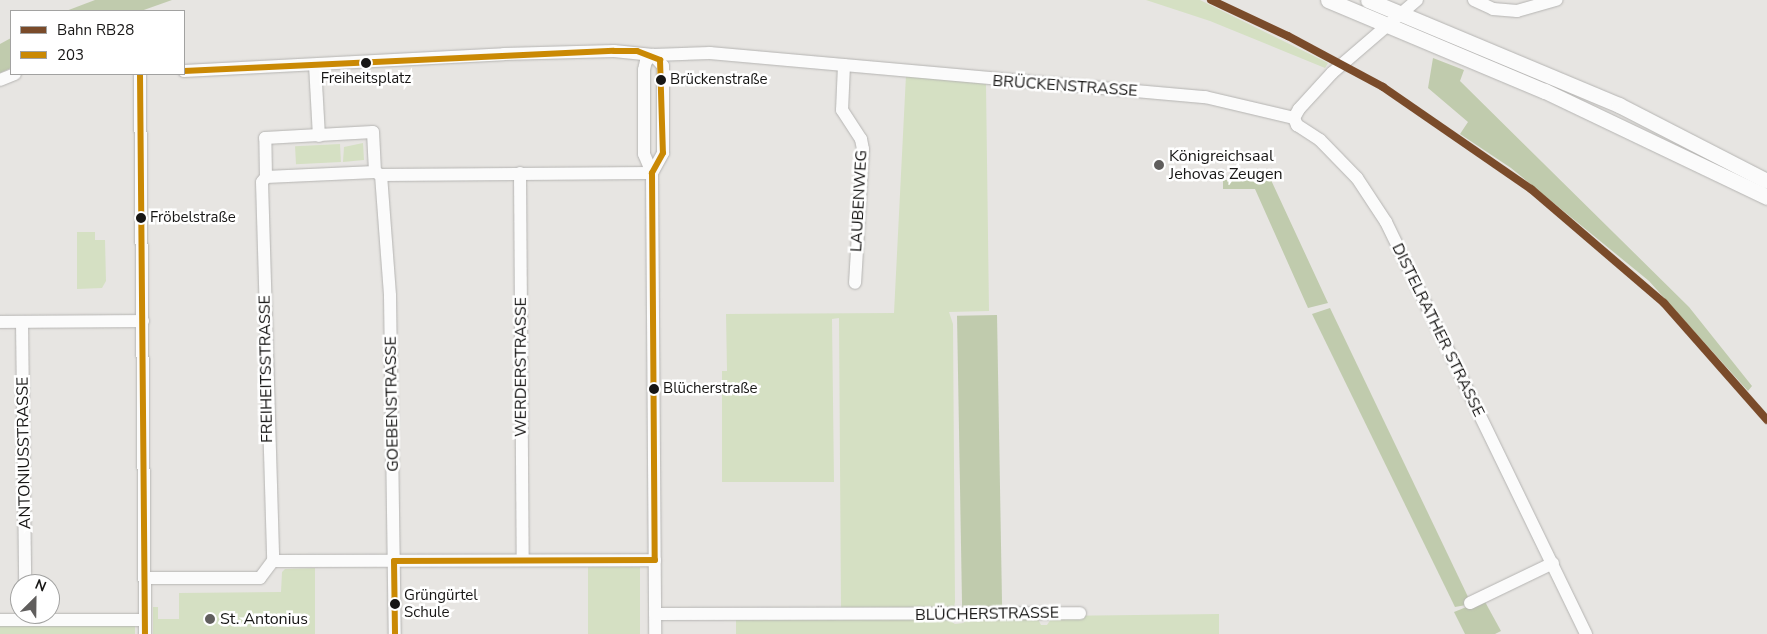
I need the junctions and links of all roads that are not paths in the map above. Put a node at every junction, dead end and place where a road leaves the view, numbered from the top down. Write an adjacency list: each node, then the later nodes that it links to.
1 (1328, 0): 7 (main road)
2 (1368, 0): 6 (main road)
3 (1417, 0): 6 (street)
4 (1474, 0): 5 (street)
5 (1556, 0)
6 (1400, 13): 7 (street); 21 (main road)
7 (1388, 24): 15 (street); 22 (main road)
8 (654, 55): 9 (street, BRÜCKENSTRASSE); 10 (street, BRÜCKENSTRASSE); 18 (street); 18 (street)
9 (315, 64): 11 (street, BRÜCKENSTRASSE); 16 (street)
10 (844, 65): 15 (street, BRÜCKENSTRASSE); 23 (street, LAUBENWEG)
11 (185, 71)
12 (12, 75): 14 (street)
13 (140, 75): 24 (street)
14 (0, 80)
15 (1294, 118): 31 (street, DISTELRATHER STRASSE)
16 (319, 136): 19 (street); 20 (street)
17 (520, 173): 18 (street); 19 (street); 27 (street, WERDERSTRASSE)
18 (652, 173): 28 (street)
19 (378, 174): 20 (street); 30 (street, GOEBENSTRASSE)
20 (266, 177): 29 (street, FREIHEITSSTRASSE)
21 (1767, 181)
22 (1767, 197)
23 (855, 283)
24 (143, 321): 26 (street); 33 (street)
25 (0, 322): 26 (street)
26 (22, 322): 32 (street, ANTONIUSSTRASSE)
27 (523, 560): 28 (street); 30 (street)
28 (655, 560): 36 (street)
29 (272, 561): 30 (street); 33 (street)
30 (394, 561): 40 (street, GOEBENSTRASSE)
31 (1553, 564): 34 (street); 42 (street, DISTELRATHER STRASSE)
32 (26, 574)
33 (144, 578): 38 (street)
34 (1470, 604)
35 (1080, 613): 36 (street, BLÜCHERSTRASSE)
36 (655, 614): 41 (street)
37 (60, 618): 38 (street)
38 (144, 620): 39 (street)
39 (145, 634)
40 (395, 634)
41 (655, 634)
42 (1586, 634)

